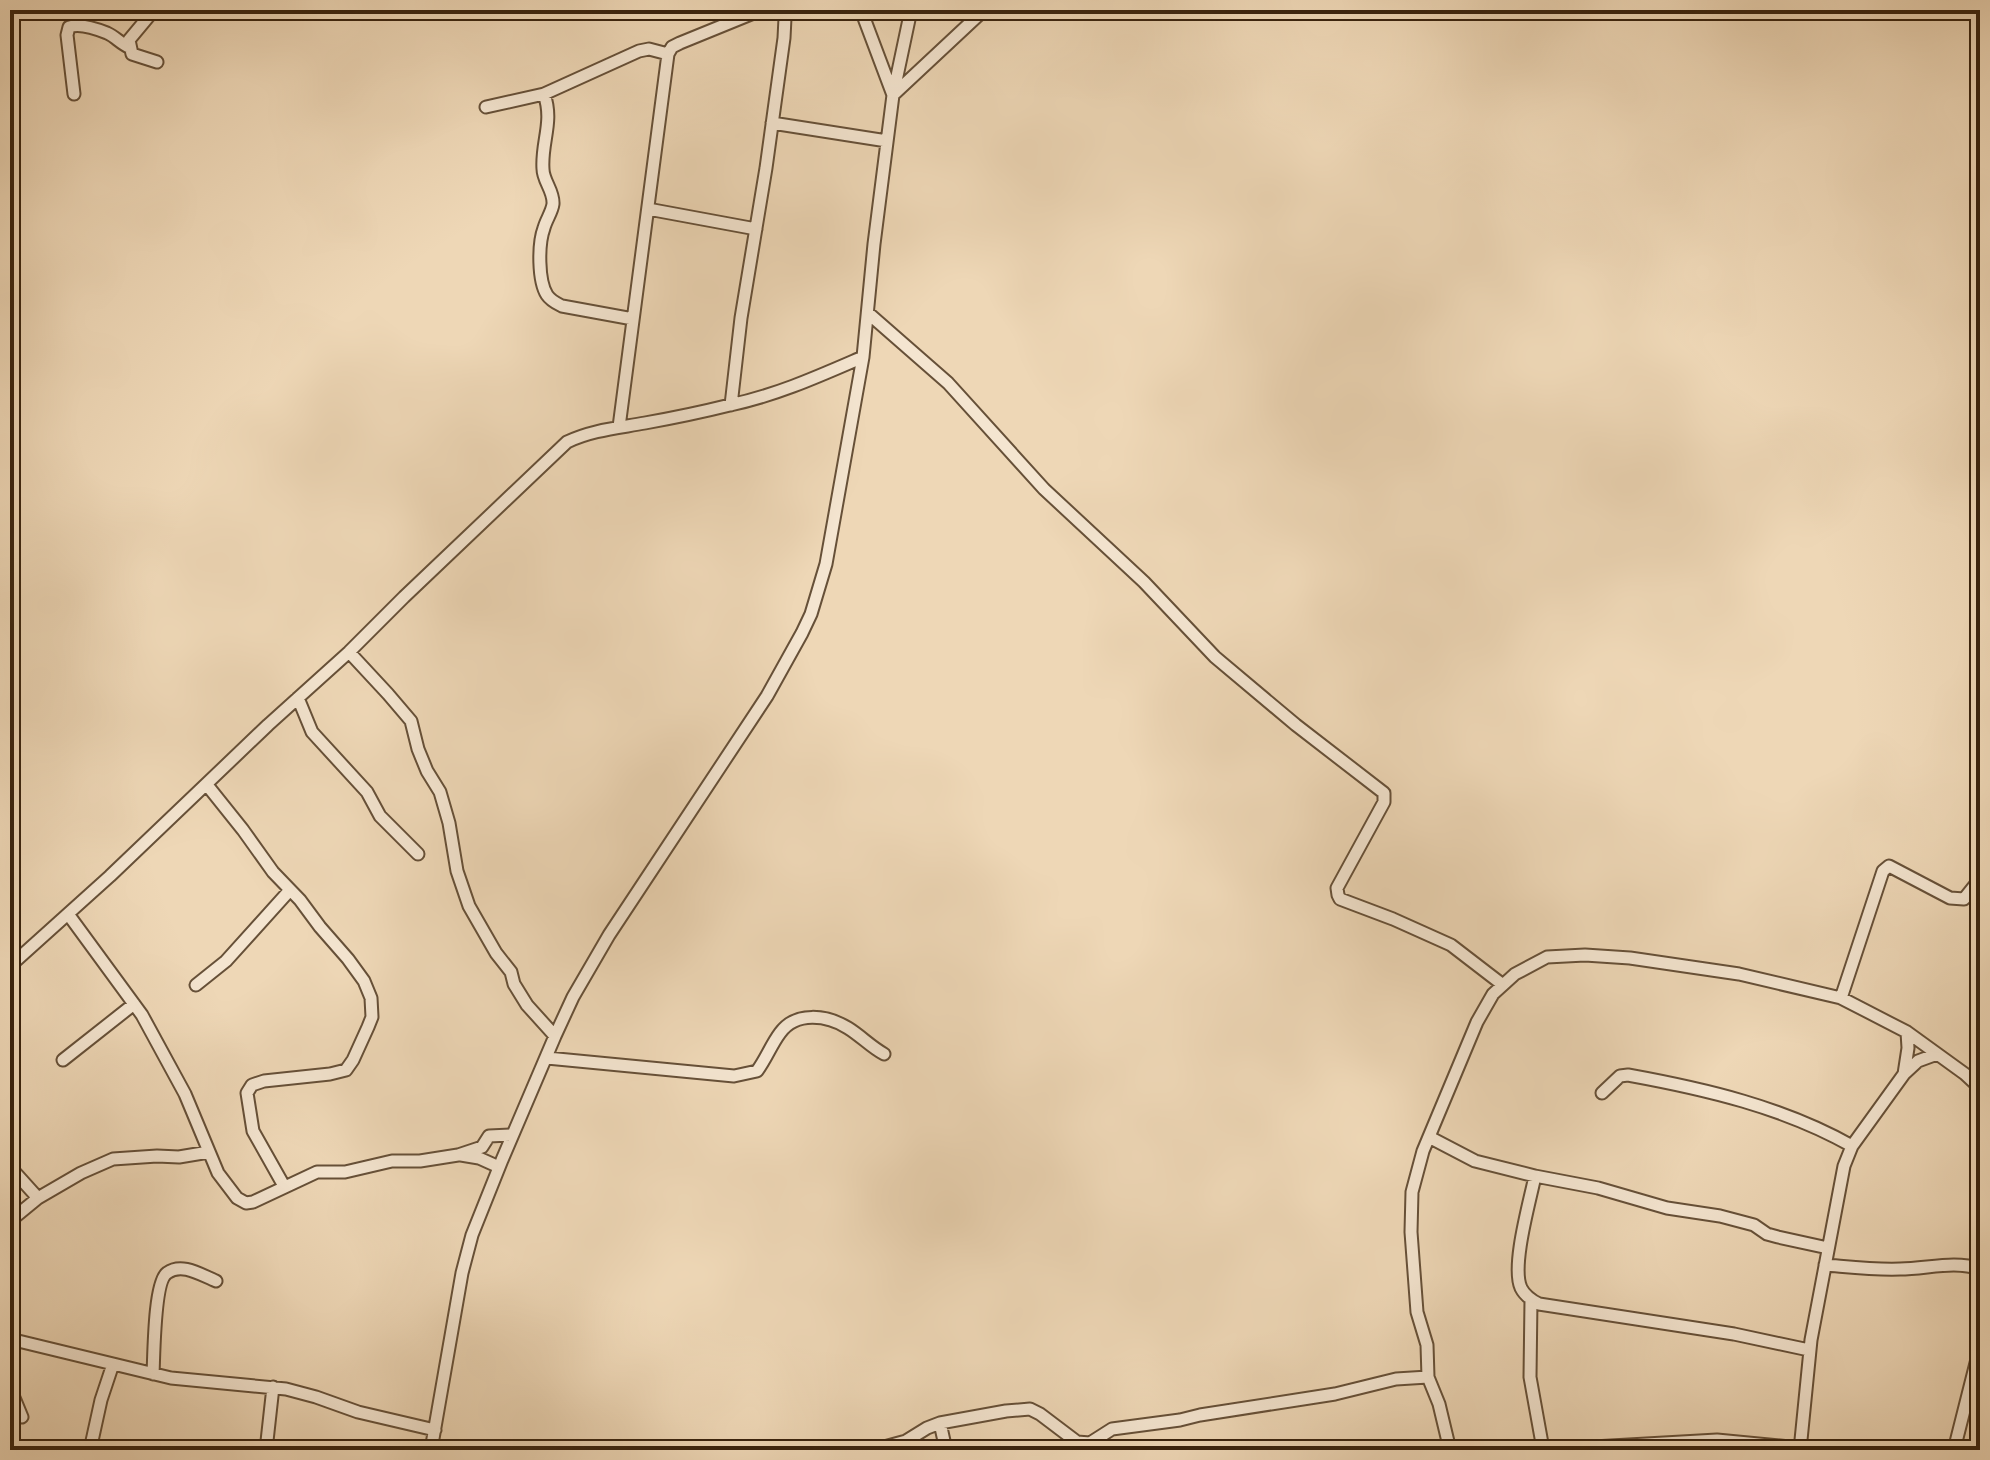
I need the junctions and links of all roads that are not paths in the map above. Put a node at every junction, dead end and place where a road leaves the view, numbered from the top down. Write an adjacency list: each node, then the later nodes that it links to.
1 (154, 10): 7 (street)
2 (782, 10): 14 (street)
3 (861, 10): 12 (street)
4 (911, 10): 12 (street)
5 (984, 10): 12 (street)
6 (756, 11): 8 (street)
7 (129, 47): 9 (street); 10 (street)
8 (668, 54): 11 (street); 16 (street)
9 (157, 62)
10 (74, 94)
11 (544, 94): 13 (street); 19 (street)
12 (893, 95): 15 (street)
13 (486, 107)
14 (772, 123): 15 (street); 17 (street)
15 (887, 141): 18 (street)
16 (648, 209): 17 (street); 19 (street)
17 (756, 229): 21 (street)
18 (868, 313): 20 (street); 32 (street)
19 (633, 319): 22 (street)
20 (863, 357): 21 (street); 36 (street)
21 (731, 405): 22 (street)
22 (619, 427): 23 (street)
23 (349, 652): 24 (street); 36 (street)
24 (298, 698): 25 (street); 26 (street)
25 (207, 785): 28 (street); 29 (street)
26 (418, 854)
27 (1980, 879): 33 (street)
28 (290, 890): 31 (street); 52 (street)
29 (68, 914): 30 (street); 34 (street)
30 (10, 966)
31 (196, 985)
32 (1503, 985): 33 (street); 45 (street)
33 (1841, 998): 35 (street)
34 (134, 1004): 40 (street); 47 (street)
35 (1907, 1032): 38 (street); 41 (street)
36 (555, 1036): 39 (street)
37 (884, 1054): 39 (street)
38 (1937, 1054): 41 (street); 42 (street)
39 (547, 1058): 44 (street)
40 (63, 1060)
41 (1904, 1074): 46 (street)
42 (1980, 1088)
43 (1602, 1093): 46 (street)
44 (512, 1135): 48 (street); 50 (street)
45 (1429, 1137): 51 (street); 65 (street)
46 (1852, 1146): 55 (street)
47 (209, 1152): 52 (street); 53 (street)
48 (458, 1155): 50 (street); 52 (street)
49 (10, 1167): 53 (street)
50 (499, 1167): 71 (street)
51 (1535, 1176): 55 (street); 59 (street)
52 (284, 1186)
53 (38, 1198): 54 (street)
54 (10, 1221)
55 (1828, 1248): 56 (street)
56 (1825, 1265): 57 (street); 62 (street)
57 (1980, 1269)
58 (216, 1281): 64 (street)
59 (1531, 1300): 62 (street); 80 (street)
60 (10, 1339): 63 (street)
61 (1980, 1347): 68 (street)
62 (1809, 1350): 73 (street)
63 (113, 1364): 64 (street); 74 (street)
64 (153, 1374): 66 (street)
65 (1428, 1377): 72 (street); 79 (street)
66 (273, 1387): 71 (street); 75 (street)
67 (10, 1388): 69 (street)
68 (1974, 1391): 81 (street)
69 (22, 1417)
70 (940, 1423): 72 (street); 77 (street); 78 (street)
71 (435, 1430): 76 (street)
72 (1075, 1446)
73 (1800, 1449): 80 (street)
74 (90, 1450)
75 (266, 1450)
76 (431, 1450)
77 (873, 1450)
78 (946, 1450)
79 (1450, 1450)
80 (1542, 1450)
81 (1954, 1450)

